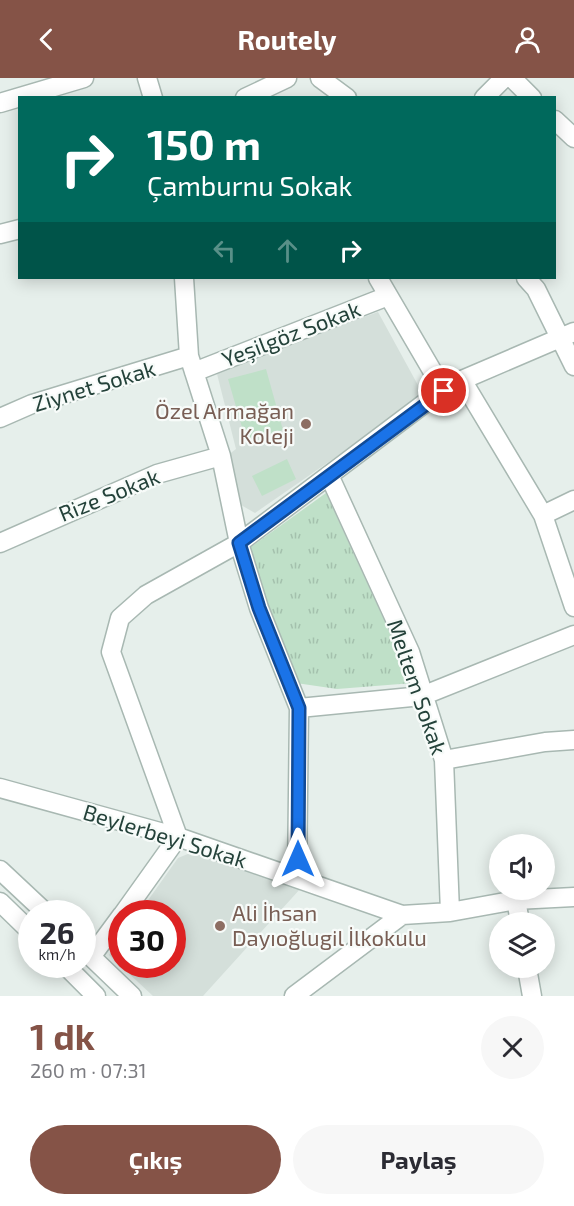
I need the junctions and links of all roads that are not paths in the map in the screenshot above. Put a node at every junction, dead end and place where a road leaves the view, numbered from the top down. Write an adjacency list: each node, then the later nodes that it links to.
1 (84, 78): 7 (street)
2 (147, 78): 8 (street)
3 (287, 78): 9 (street)
4 (320, 78): 10 (street)
5 (504, 78): 11 (street)
6 (512, 78): 12 (street)
7 (24, 96)
8 (152, 96)
9 (248, 96)
10 (344, 96)
11 (486, 96)
12 (530, 96)
13 (18, 98): 14 (street)
14 (0, 103)
15 (556, 121): 16 (street)
16 (574, 138)
17 (18, 230): 18 (street)
18 (0, 234)
19 (184, 279): 24 (street)
20 (379, 279): 22 (street)
21 (527, 279): 23 (street)
22 (388, 296): 24 (street, Yeşilgöz Sokak); 27 (street)
23 (568, 334): 25 (street); 26 (street)
24 (192, 364): 28 (street, Ziynet Sokak); 29 (street)
25 (574, 366)
26 (462, 380): 27 (street); 32 (street)
27 (444, 391): 30 (street)
28 (0, 418)
29 (221, 456): 33 (street, Rize Sokak); 34 (street)
30 (329, 475): 34 (street); 37 (street, Meltem Sokak)
31 (574, 500): 32 (street)
32 (543, 515): 35 (street)
33 (0, 543)
34 (239, 543): 38 (street); 42 (street)
35 (574, 607)
36 (574, 635): 37 (street)
37 (422, 696): 38 (street); 40 (street, Meltem Sokak)
38 (299, 708): 44 (street)
39 (574, 740): 40 (street)
40 (444, 760): 51 (street, Meltem Sokak)
41 (0, 788): 42 (street, Beylerbeyi Sokak)
42 (178, 837): 44 (street, Beylerbeyi Sokak); 48 (street)
43 (0, 870): 47 (street)
44 (297, 878): 53 (street, Beylerbeyi Sokak)
45 (574, 897): 46 (street, Beylerbeyi Sokak)
46 (555, 898)
47 (32, 900)
48 (132, 900)
49 (516, 900): 51 (street, Beylerbeyi Sokak); 52 (street)
50 (0, 902): 54 (street)
51 (450, 912): 53 (street, Beylerbeyi Sokak)
52 (518, 912)
53 (402, 915): 62 (street)
54 (18, 919)
55 (108, 929): 56 (street)
56 (96, 942)
57 (96, 961): 61 (street)
58 (78, 978): 60 (street)
59 (529, 978): 63 (street)
60 (96, 996)
61 (132, 996)
62 (294, 996)
63 (532, 996)

